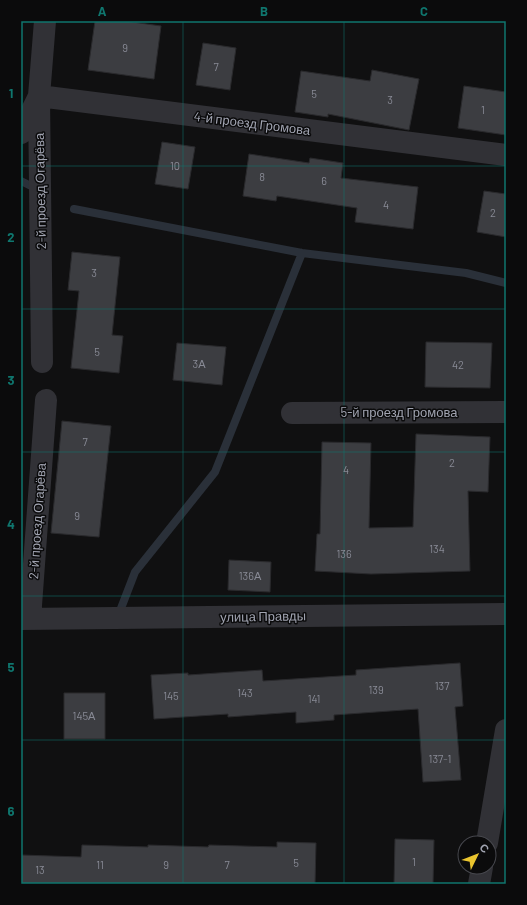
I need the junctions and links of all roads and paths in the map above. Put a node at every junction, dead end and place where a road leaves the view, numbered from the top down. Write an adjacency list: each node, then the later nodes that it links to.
1 (45, 21): 2 (street, 2-й проезд Огарёва)
2 (39, 96): 3 (street); 4 (street, 4-й проезд Громова); 5 (street, 2-й проезд Огарёва)
3 (21, 132)
4 (506, 155)
5 (42, 362)
6 (46, 400): 10 (street, 2-й проезд Огарёва)
7 (292, 412): 8 (street, 5-й проезд Громова)
8 (506, 412)
9 (506, 614): 10 (street, улица Правды)
10 (25, 619)
11 (506, 730): 12 (street)
12 (488, 835)

